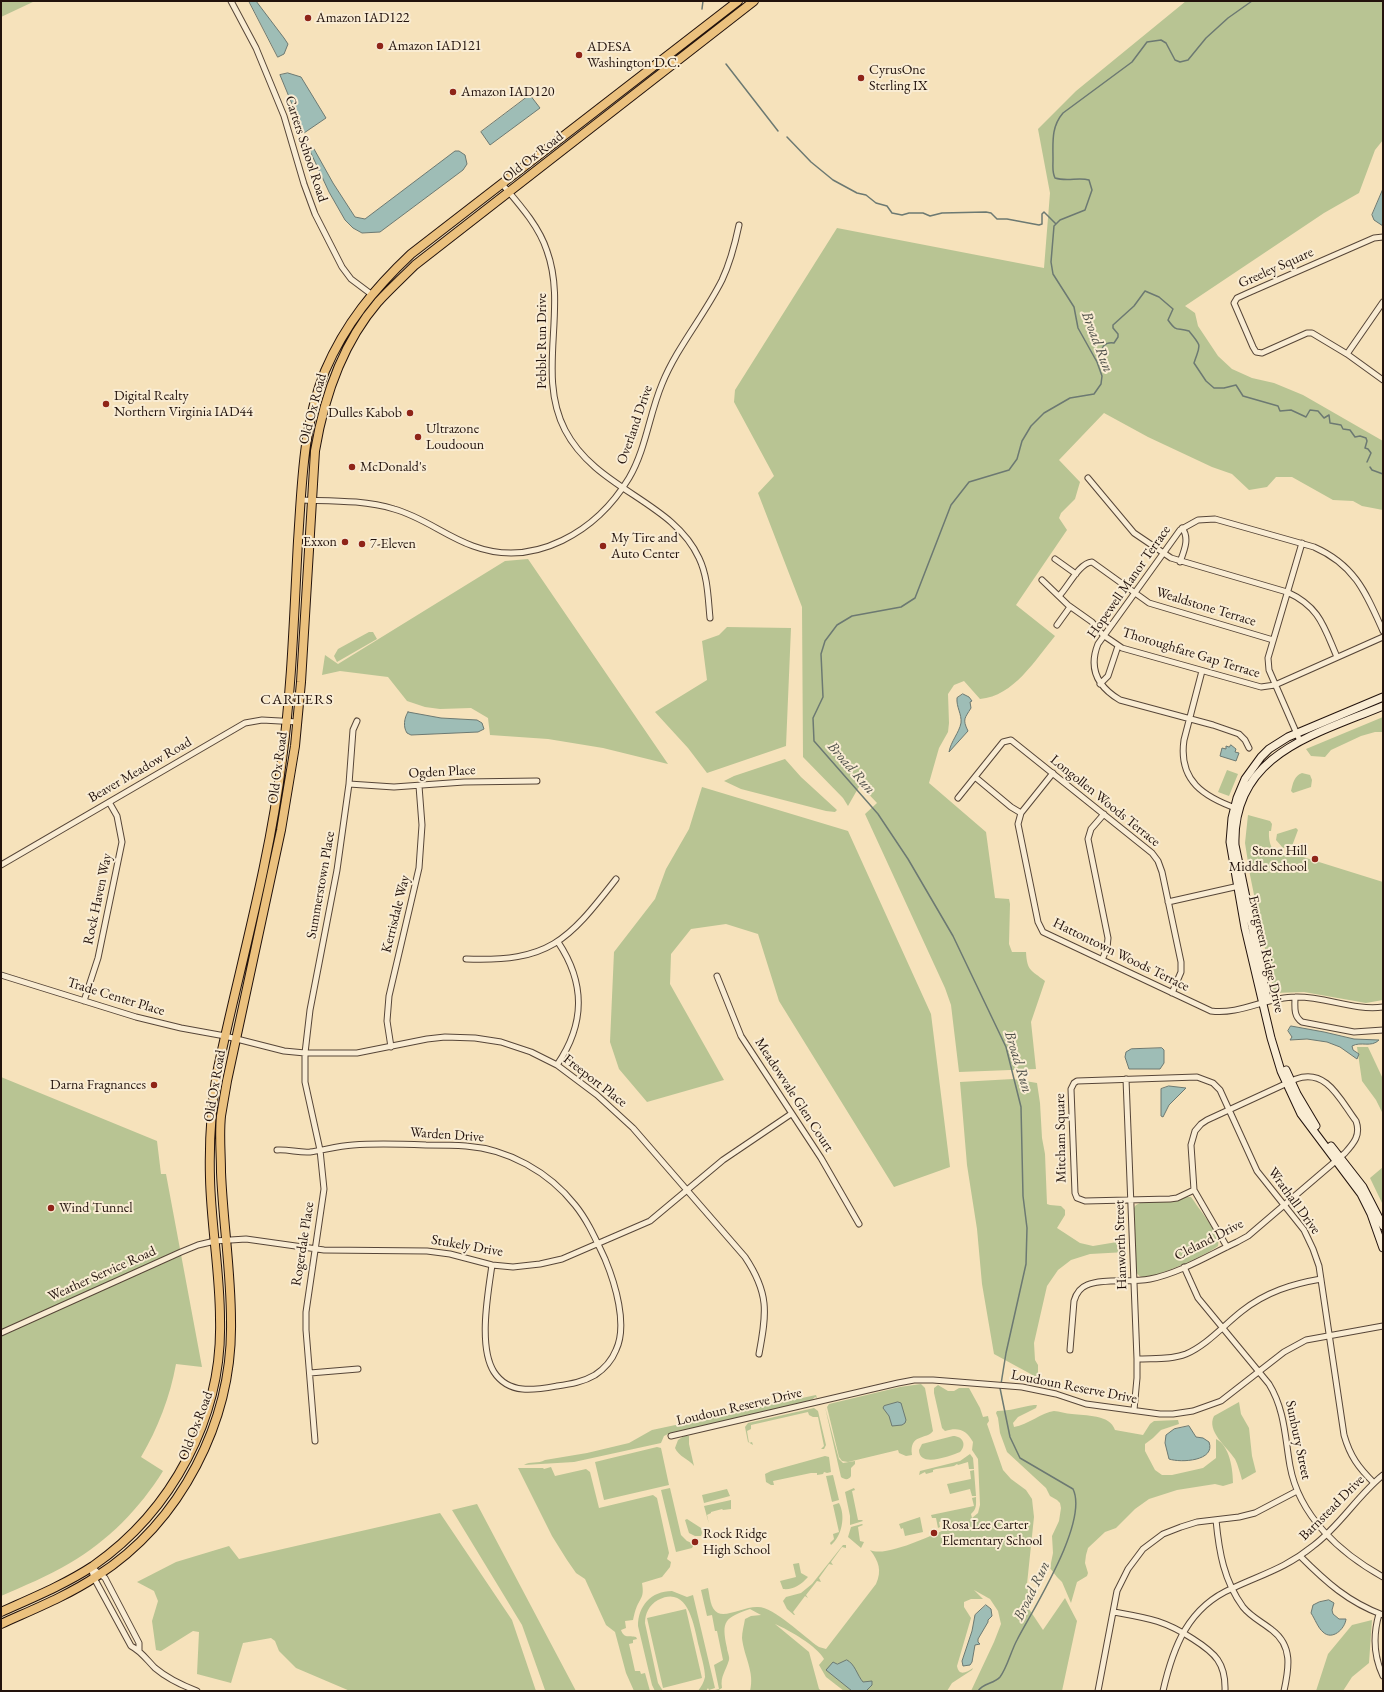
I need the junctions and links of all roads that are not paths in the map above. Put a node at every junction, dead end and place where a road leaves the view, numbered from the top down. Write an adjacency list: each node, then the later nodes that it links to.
1 (231, 1): 8 (street, Carters School Road)
2 (738, 1): 4 (main road, Old Ox Road)
3 (754, 1): 5 (main road, Old Ox Road)
4 (502, 184): 5 (street, Pebble Run Drive); 8 (main road, Old Ox Road)
5 (509, 192): 13 (street, Pebble Run Drive); 15 (main road, Old Ox Road)
6 (739, 225): 13 (street, Overland Drive)
7 (1383, 237): 10 (street, Greeley Square)
8 (371, 294): 14 (main road, Old Ox Road)
9 (1383, 302): 10 (street)
10 (1347, 354): 11 (street, Greeley Square)
11 (1383, 380)
12 (1088, 478): 18 (street)
13 (622, 488): 15 (street, Overland Drive); 27 (street, Pebble Run Drive)
14 (301, 500): 15 (street, Overland Drive); 42 (main road, Old Ox Road)
15 (312, 500): 43 (main road, Old Ox Road)
16 (1182, 528): 17 (street, Hopewell Manor Terrace); 18 (street, Hopewell Manor Terrace); 20 (street)
17 (1302, 543): 23 (street); 29 (street, Hopewell Manor Terrace)
18 (1163, 554): 20 (street); 24 (street, Hopewell Manor Terrace)
19 (1055, 559): 21 (street)
20 (1180, 562): 23 (street)
21 (1076, 574): 24 (street, Wealdstone Terrace); 25 (street)
22 (1042, 580): 25 (street, Thoroughfare Gap Terrace)
23 (1287, 592): 32 (street); 34 (street)
24 (1134, 593): 30 (street, Hopewell Manor Terrace); 32 (street, Wealdstone Terrace)
25 (1059, 596): 26 (street, Thoroughfare Gap Terrace)
26 (1070, 607): 28 (street); 30 (street, Thoroughfare Gap Terrace)
27 (710, 618)
28 (1056, 625)
29 (1383, 631)
30 (1103, 635): 33 (street, Thoroughfare Gap Terrace); 36 (street, Hopewell Manor Terrace)
31 (1383, 637): 34 (street, Thoroughfare Gap Terrace)
32 (1273, 640): 37 (street)
33 (1118, 646): 35 (street, Thoroughfare Gap Terrace); 36 (street)
34 (1337, 657): 37 (street, Thoroughfare Gap Terrace)
35 (1202, 671): 37 (street, Thoroughfare Gap Terrace); 40 (street)
36 (1100, 684): 40 (street)
37 (1275, 684): 44 (street)
38 (1383, 697): 44 (street, Evergreen Ridge Drive)
39 (1383, 706): 45 (street, Evergreen Ridge Drive)
40 (1189, 719): 46 (street); 54 (street)
41 (357, 721): 50 (street, Summerstown Place)
42 (287, 722): 43 (street, Beaver Meadow Road); 53 (street, Beaver Meadow Road); 72 (main road, Old Ox Road)
43 (298, 722): 73 (main road, Old Ox Road)
44 (1297, 733): 45 (street); 54 (street, Evergreen Ridge Drive)
45 (1300, 741): 54 (street, Evergreen Ridge Drive)
46 (1249, 748)
47 (1053, 773): 48 (street, Longollen Woods Terrace); 55 (street); 56 (street, Longollen Woods Terrace)
48 (975, 777): 52 (street, Longollen Woods Terrace); 55 (street)
49 (537, 781): 51 (street, Ogden Place)
50 (349, 784): 51 (street, Ogden Place); 75 (street, Summerstown Place)
51 (419, 786): 74 (street, Kerrisdale Way)
52 (958, 798)
53 (109, 802): 57 (street, Beaver Meadow Road); 68 (street, Rock Haven Way)
54 (1236, 808): 59 (street, Evergreen Ridge Drive)
55 (1021, 813): 63 (street, Hattontown Woods Terrace)
56 (1104, 814): 60 (street, Longollen Woods Terrace); 63 (street)
57 (1, 865)
58 (616, 879): 61 (street)
59 (1240, 886): 60 (street); 69 (street, Evergreen Ridge Drive)
60 (1168, 902): 66 (street, Longollen Woods Terrace)
61 (558, 942): 62 (street); 76 (street)
62 (466, 959)
63 (1102, 960): 66 (street, Hattontown Woods Terrace)
64 (1, 975): 68 (street, Trade Center Place)
65 (717, 976): 80 (street, Meadowvale Glen Court)
66 (1172, 993): 69 (street, Hattontown Woods Terrace)
67 (1295, 997): 69 (street, Hattontown Woods Terrace); 70 (street, Hattontown Woods Terrace); 71 (street)
68 (84, 1000): 72 (street, Trade Center Place)
69 (1266, 1003): 78 (street, Evergreen Ridge Drive)
70 (1383, 1007)
71 (1383, 1030)
72 (225, 1036): 73 (street, Freeport Place); 91 (main road, Old Ox Road)
73 (236, 1040): 75 (street, Freeport Place); 90 (main road, Old Ox Road)
74 (390, 1047): 75 (street, Freeport Place); 76 (street, Freeport Place)
75 (305, 1053): 82 (street, Rogerdale Place)
76 (557, 1066): 84 (street, Freeport Place)
77 (1126, 1079): 79 (street, Mitcham Square); 86 (street, Hanworth Street); 86 (street, Mitcham Square)
78 (1288, 1083): 79 (street, Cleland Drive); 83 (street, Evergreen Ridge Drive); 83 (street, Cleland Drive)
79 (1230, 1109): 85 (street, Cleland Drive); 87 (street, Wrathall Drive)
80 (791, 1114): 84 (street, Stukely Drive); 88 (street, Meadowvale Glen Court)
81 (277, 1150): 82 (street, Warden Drive)
82 (320, 1150): 92 (street, Warden Drive); 95 (street, Rogerdale Place)
83 (1339, 1158): 87 (street, Cleland Drive); 89 (street, Evergreen Ridge Drive); 94 (street, Evergreen Ridge Drive)
84 (688, 1190): 92 (street, Stukely Drive); 105 (street, Freeport Place)
85 (1194, 1190): 86 (street, Mitcham Square); 93 (street)
86 (1131, 1200): 99 (street, Hanworth Street)
87 (1284, 1204): 93 (street, Cleland Drive); 98 (street, Wrathall Drive)
88 (859, 1224)
89 (1383, 1226)
90 (226, 1240): 91 (street, Stukely Drive); 95 (street, Stukely Drive); 120 (main road, Old Ox Road)
91 (215, 1241): 102 (street, Weather Service Road); 119 (main road, Old Ox Road)
92 (598, 1244): 96 (street, Stukely Drive); 96 (street, Warden Drive)
93 (1227, 1247): 97 (street, Cleland Drive)
94 (1383, 1248)
95 (314, 1249): 96 (street, Stukely Drive); 109 (street, Rogerdale Place)
96 (492, 1265)
97 (1184, 1267): 99 (street, Cleland Drive); 101 (street, Sunbury Street)
98 (1321, 1279): 101 (street); 103 (street, Wrathall Drive)
99 (1134, 1282): 104 (street, Cleland Drive); 106 (street, Hanworth Street)
100 (1383, 1326): 103 (street, Loudoun Reserve Drive)
101 (1221, 1328): 106 (street); 108 (street, Sunbury Street)
102 (1, 1333)
103 (1329, 1335): 108 (street, Loudoun Reserve Drive); 114 (street, Wrathall Drive)
104 (1070, 1350)
105 (759, 1354)
106 (1137, 1359): 110 (street, Hanworth Street)
107 (358, 1369): 109 (street)
108 (1259, 1372): 110 (street, Loudoun Reserve Drive); 115 (street, Sunbury Street)
109 (310, 1373): 112 (street, Rogerdale Place)
110 (1134, 1410): 111 (street, Loudoun Reserve Drive)
111 (671, 1436)
112 (315, 1441)
113 (1383, 1475): 114 (street, Barnstead Drive)
114 (1374, 1483): 117 (street, Barnstead Drive)
115 (1296, 1491): 116 (street); 117 (street, Sunbury Street)
116 (1216, 1520): 122 (street); 124 (street)
117 (1327, 1534): 118 (street, Barnstead Drive); 121 (street, Sunbury Street)
118 (1300, 1556): 122 (street, Barnstead Drive); 125 (street)
119 (91, 1567): 120 (street); 123 (main road, Old Ox Road)
120 (98, 1576): 126 (main road, Old Ox Road); 128 (street); 128 (street)
121 (1383, 1577)
122 (1232, 1588): 127 (street, Barnstead Drive); 134 (street)
123 (1, 1612)
124 (1114, 1612): 127 (street); 131 (street)
125 (1381, 1615): 129 (street)
126 (1, 1624)
127 (1182, 1632): 132 (street, Barnstead Drive); 133 (street)
128 (139, 1650): 130 (street)
129 (1383, 1676)
130 (197, 1691)
131 (1098, 1691)
132 (1163, 1691)
133 (1225, 1691)
134 (1284, 1691)

